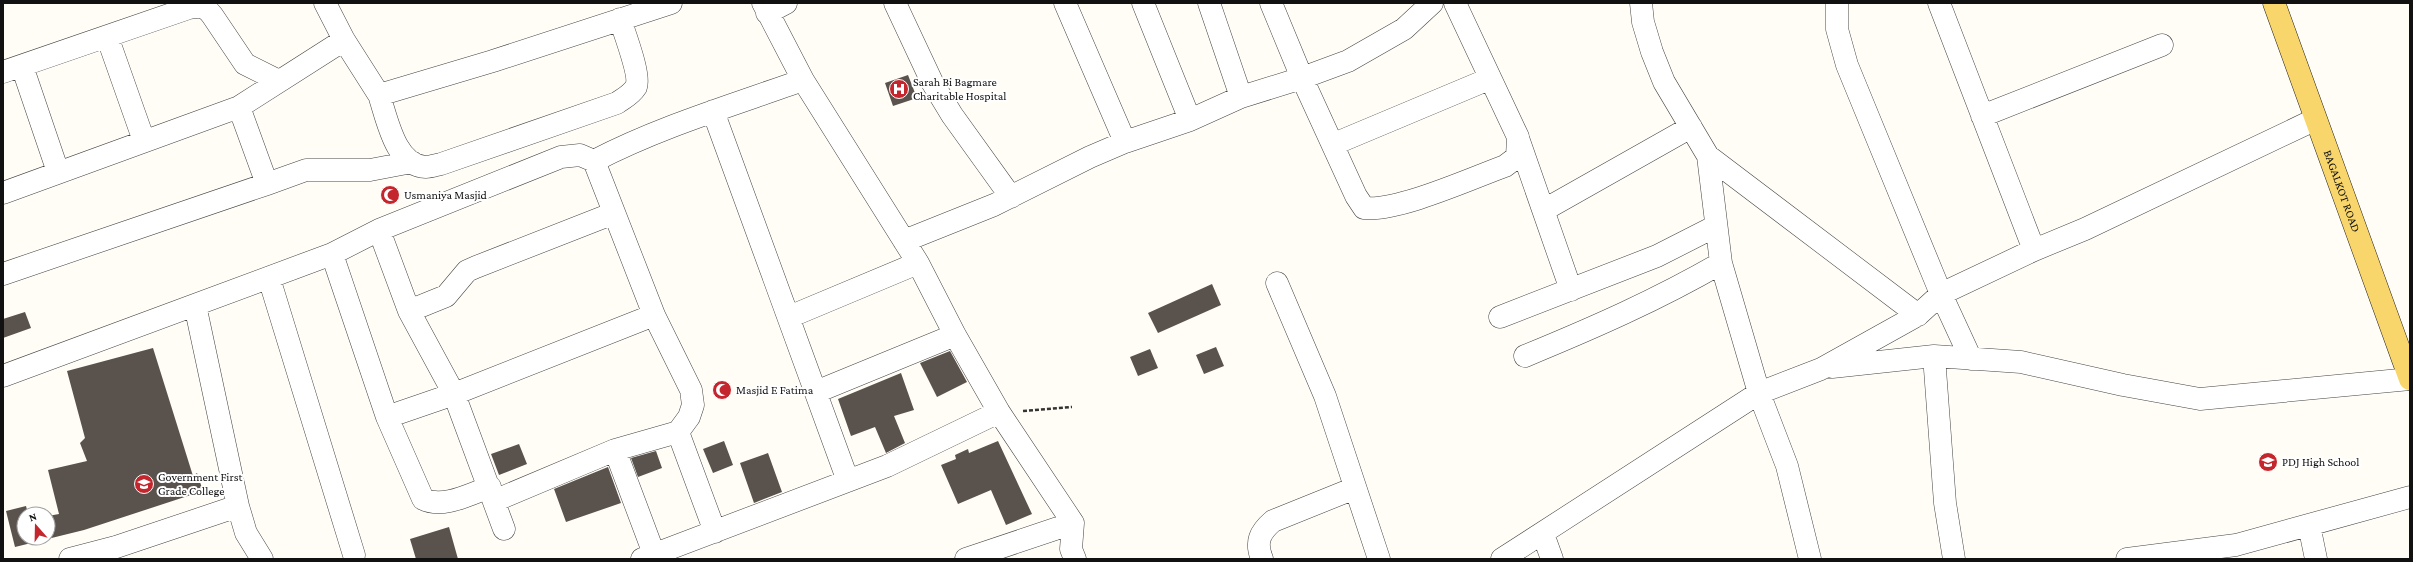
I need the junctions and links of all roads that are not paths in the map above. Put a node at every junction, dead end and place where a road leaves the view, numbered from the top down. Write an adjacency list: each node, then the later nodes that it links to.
1 (325, 3): 17 (street)
2 (671, 3): 15 (street)
3 (895, 3): 42 (street)
4 (1065, 3): 34 (street)
5 (1143, 3): 29 (street)
6 (1208, 3): 25 (street)
7 (1271, 3): 20 (street)
8 (1432, 3): 20 (street)
9 (1455, 3): 21 (street)
10 (1641, 3): 31 (street)
11 (1837, 3): 56 (street)
12 (1939, 3): 28 (street)
13 (2274, 3): 30 (main road, BAGALKOT ROAD)
14 (772, 6): 22 (street)
15 (620, 19): 24 (street); 38 (street)
16 (107, 36): 19 (street); 23 (street); 33 (street)
17 (344, 40): 23 (street); 24 (street)
18 (2162, 45): 28 (street)
19 (12, 69): 39 (street)
20 (1302, 78): 25 (street); 35 (street)
21 (1489, 79): 32 (street); 35 (street)
22 (803, 80): 27 (street); 47 (street)
23 (279, 81): 26 (street)
24 (379, 95): 38 (street)
25 (1241, 97): 29 (street)
26 (239, 107): 33 (street); 40 (street)
27 (713, 112): 37 (street); 61 (street)
28 (1982, 116): 48 (street)
29 (1190, 120): 34 (street)
30 (2314, 120): 48 (street); 69 (main road, BAGALKOT ROAD)
31 (1691, 127): 36 (street); 43 (street)
32 (1518, 138): 35 (street); 43 (street)
33 (144, 141): 39 (street)
34 (1125, 142): 42 (street)
35 (1334, 144)
36 (1708, 156): 45 (street); 60 (street)
37 (594, 161): 44 (street); 46 (street)
38 (412, 162): 40 (street)
39 (58, 172): 41 (street)
40 (267, 184): 52 (street)
41 (3, 193)
42 (1011, 197): 47 (street)
43 (1544, 210): 55 (street)
44 (614, 213): 58 (street); 59 (street)
45 (1716, 226): 51 (street); 55 (street)
46 (379, 230): 49 (street); 58 (street)
47 (904, 241): 50 (street)
48 (2034, 250): 56 (street)
49 (332, 254): 53 (street); 74 (street)
50 (918, 263): 61 (street); 63 (street)
51 (1721, 263): 64 (street); 71 (street)
52 (3, 274)
53 (268, 278): 57 (street); 87 (street)
54 (1277, 283): 78 (street)
55 (1571, 290): 62 (street)
56 (1942, 294): 60 (street); 66 (street)
57 (195, 305): 68 (street); 81 (street)
58 (409, 311): 72 (street)
59 (654, 315): 72 (street); 75 (street)
60 (1918, 315): 67 (street)
61 (789, 316): 70 (street)
62 (1500, 317)
63 (955, 336): 70 (street); 73 (street)
64 (1524, 356)
65 (1934, 356): 66 (street); 67 (street); 98 (street)
66 (1972, 359): 69 (street)
67 (1821, 368): 71 (street)
68 (3, 376)
69 (2410, 379)
70 (816, 392): 77 (street)
71 (1759, 393): 86 (street); 97 (street)
72 (454, 394): 74 (street); 79 (street)
73 (999, 412): 77 (street); 82 (street)
74 (387, 417): 79 (street)
75 (678, 432): 76 (street); 85 (street)
76 (615, 450): 79 (street); 88 (street)
77 (848, 481): 85 (street)
78 (1355, 488): 93 (street); 94 (street)
79 (492, 494): 84 (street)
80 (2410, 497): 83 (street)
81 (238, 506): 89 (street); 90 (street)
82 (1073, 523): 91 (street); 92 (street)
83 (2309, 525): 99 (street); 100 (street)
84 (504, 529)
85 (715, 532): 88 (street)
86 (1543, 534): 95 (street); 96 (street)
87 (354, 555)
88 (648, 556)
89 (70, 559)
90 (262, 559)
91 (966, 559)
92 (1075, 559)
93 (1262, 559)
94 (1379, 559)
95 (1502, 559)
96 (1552, 559)
97 (1810, 559)
98 (1954, 559)
99 (2127, 559)
100 (2316, 559)

